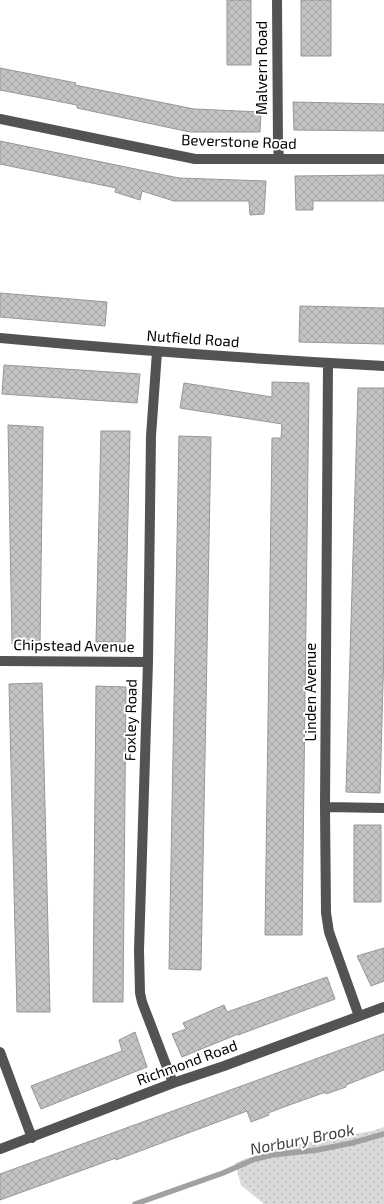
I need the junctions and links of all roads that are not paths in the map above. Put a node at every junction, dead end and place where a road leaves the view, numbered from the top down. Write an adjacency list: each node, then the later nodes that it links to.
1 (277, 0): 3 (street, Malvern Road)
2 (0, 119): 3 (street, Beverstone Road)
3 (279, 159): 4 (street, Beverstone Road)
4 (384, 159)
5 (0, 338): 6 (street, Nutfield Road)
6 (157, 352): 7 (street, Nutfield Road); 10 (street, Foxley Road)
7 (328, 363): 8 (street, Nutfield Road); 11 (street, Linden Avenue)
8 (384, 366)
9 (0, 661): 10 (street, Chipstead Avenue)
10 (148, 662): 16 (street, Foxley Road)
11 (325, 808): 12 (street); 14 (street, Linden Avenue)
12 (384, 808)
13 (384, 1007): 14 (street, Richmond Road)
14 (359, 1016): 16 (street, Richmond Road)
15 (0, 1052): 17 (street)
16 (173, 1084): 17 (street, Richmond Road)
17 (32, 1138): 18 (street, Richmond Road)
18 (0, 1149)

